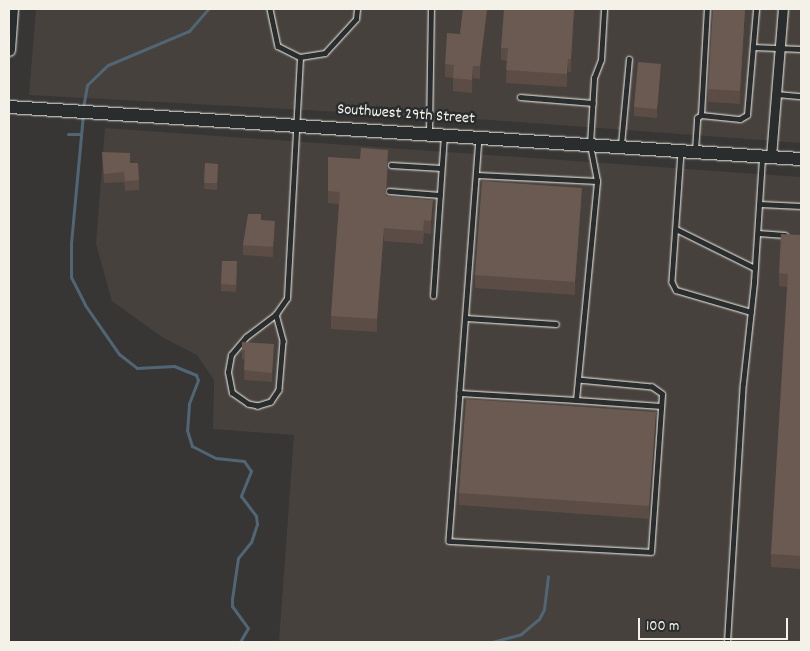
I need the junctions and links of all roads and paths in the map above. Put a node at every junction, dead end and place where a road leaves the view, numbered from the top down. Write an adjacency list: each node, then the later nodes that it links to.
1 (12, 9): 12 (street)
2 (270, 9): 13 (lane)
3 (357, 9): 13 (lane)
4 (431, 9): 22 (lane)
5 (604, 9): 18 (lane)
6 (707, 9): 20 (lane)
7 (756, 9): 9 (lane)
8 (782, 9): 10 (street)
9 (753, 47): 10 (lane); 20 (lane)
10 (780, 48): 11 (lane); 15 (street)
11 (801, 49)
12 (9, 50)
13 (300, 57): 21 (lane)
14 (629, 59): 26 (lane)
15 (776, 94): 16 (lane); 29 (street)
16 (801, 96)
17 (520, 98): 18 (lane)
18 (592, 103): 25 (lane)
19 (9, 107): 21 (street, Southwest 29th Street)
20 (702, 115): 28 (lane)
21 (298, 124): 22 (street, Southwest 29th Street); 45 (lane)
22 (429, 134): 23 (street, Southwest 29th Street)
23 (444, 134): 24 (street, Southwest 29th Street); 32 (lane)
24 (480, 137): 25 (street, Southwest 29th Street); 33 (lane)
25 (590, 144): 26 (street, Southwest 29th Street); 34 (lane)
26 (621, 146): 27 (street, Southwest 29th Street)
27 (681, 151): 28 (street, Southwest 29th Street); 39 (lane)
28 (695, 152): 29 (street, Southwest 29th Street)
29 (767, 157): 30 (street, Southwest 29th Street); 37 (lane)
30 (801, 159)
31 (391, 165): 32 (lane)
32 (442, 168): 36 (lane)
33 (477, 175): 34 (lane); 46 (lane)
34 (597, 181): 48 (lane)
35 (389, 191): 36 (lane)
36 (440, 195): 43 (lane)
37 (760, 204): 38 (lane); 40 (lane)
38 (801, 206)
39 (676, 229): 42 (lane); 44 (lane)
40 (758, 233): 41 (lane); 42 (lane)
41 (792, 236)
42 (755, 268): 44 (lane)
43 (433, 296)
44 (751, 312): 52 (lane)
45 (276, 314): 45 (lane)
46 (466, 318): 47 (lane); 49 (lane)
47 (556, 324)
48 (578, 380): 50 (lane); 51 (lane)
49 (460, 393): 50 (lane); 51 (lane)
50 (576, 400): 51 (lane)
51 (661, 406)
52 (728, 642)

